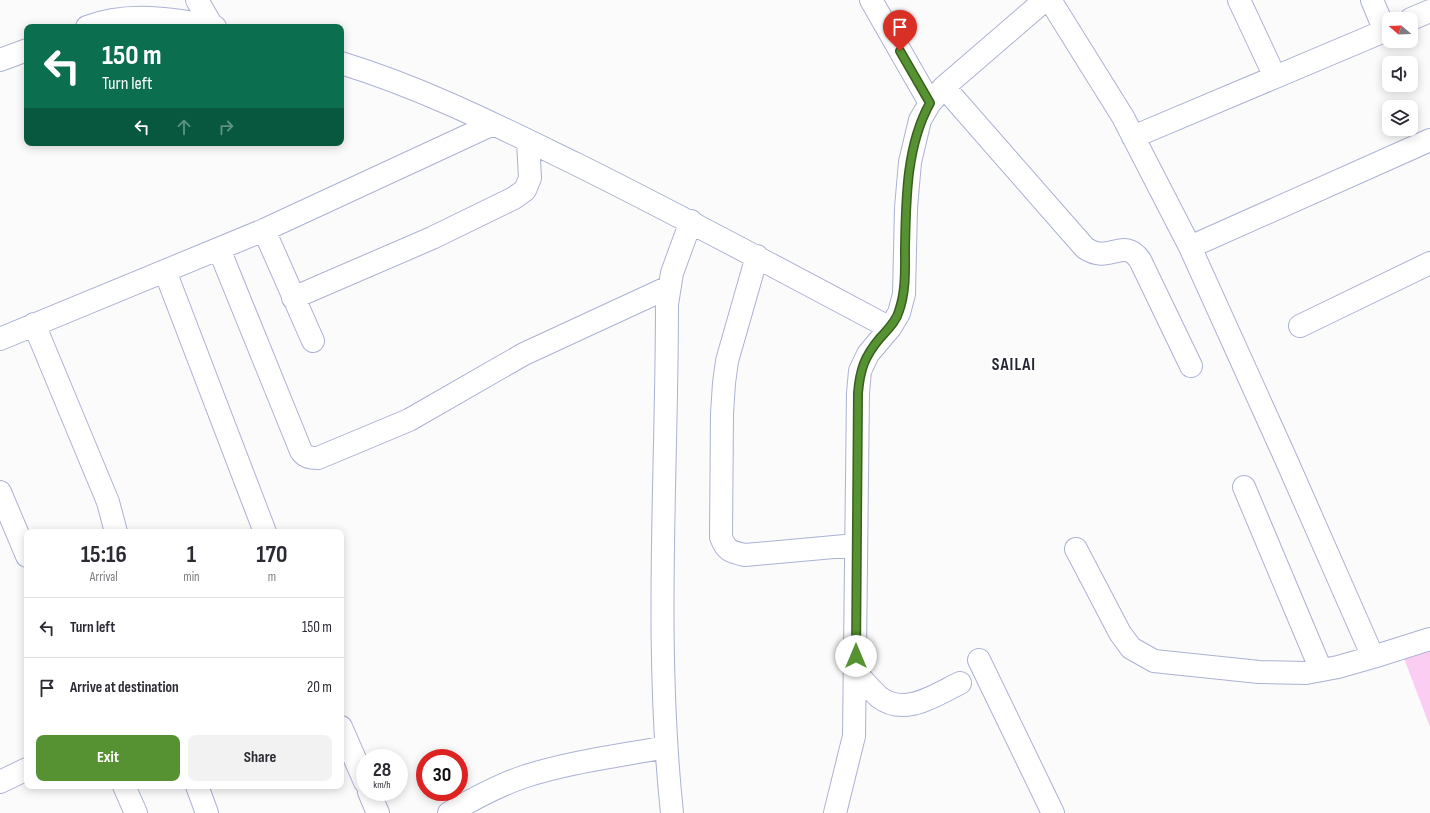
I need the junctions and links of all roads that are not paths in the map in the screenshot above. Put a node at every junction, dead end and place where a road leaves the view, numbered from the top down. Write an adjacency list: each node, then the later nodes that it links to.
1 (197, 0): 12 (street)
2 (871, 0): 18 (street)
3 (1045, 0): 18 (street)
4 (1050, 0): 20 (street)
5 (1239, 0): 17 (street)
6 (1372, 0): 9 (street)
7 (1430, 11): 8 (street)
8 (1418, 16)
9 (1382, 20)
10 (100, 24): 11 (street)
11 (200, 24)
12 (212, 24)
13 (1382, 32): 17 (street)
14 (24, 51): 15 (street)
15 (0, 60)
16 (344, 64): 19 (street)
17 (1275, 77): 20 (street)
18 (937, 95): 34 (street); 37 (street)
19 (493, 124): 22 (street); 24 (street)
20 (1133, 137): 25 (street)
21 (1430, 140): 25 (street)
22 (528, 141): 23 (street); 31 (street)
23 (691, 221): 27 (street); 30 (street)
24 (264, 230): 26 (street); 31 (street)
25 (1190, 248): 46 (street)
26 (219, 249): 29 (street); 30 (street)
27 (756, 256): 34 (street); 42 (street)
28 (1430, 263): 33 (street)
29 (165, 271): 32 (street); 41 (street)
30 (669, 287): 52 (street)
31 (293, 298): 36 (street)
32 (34, 324): 35 (street); 40 (street)
33 (1300, 326)
34 (890, 328): 42 (street)
35 (0, 339)
36 (313, 341)
37 (1191, 366)
38 (1244, 488): 48 (street)
39 (0, 492): 43 (street)
40 (115, 529)
41 (264, 529)
42 (856, 545): 49 (street)
43 (24, 549)
44 (1076, 549): 48 (street)
45 (1430, 638): 46 (street)
46 (1373, 658): 48 (street)
47 (979, 660): 65 (street)
48 (1321, 670)
49 (855, 672): 50 (street); 64 (street)
50 (960, 683)
51 (344, 734): 53 (street)
52 (666, 747): 62 (street); 63 (street)
53 (356, 761)
54 (24, 771): 55 (street)
55 (0, 782)
56 (125, 789): 59 (street)
57 (198, 789): 60 (street)
58 (373, 801): 61 (street)
59 (136, 813)
60 (207, 813)
61 (378, 813)
62 (449, 813)
63 (672, 813)
64 (836, 813)
65 (1053, 813)

